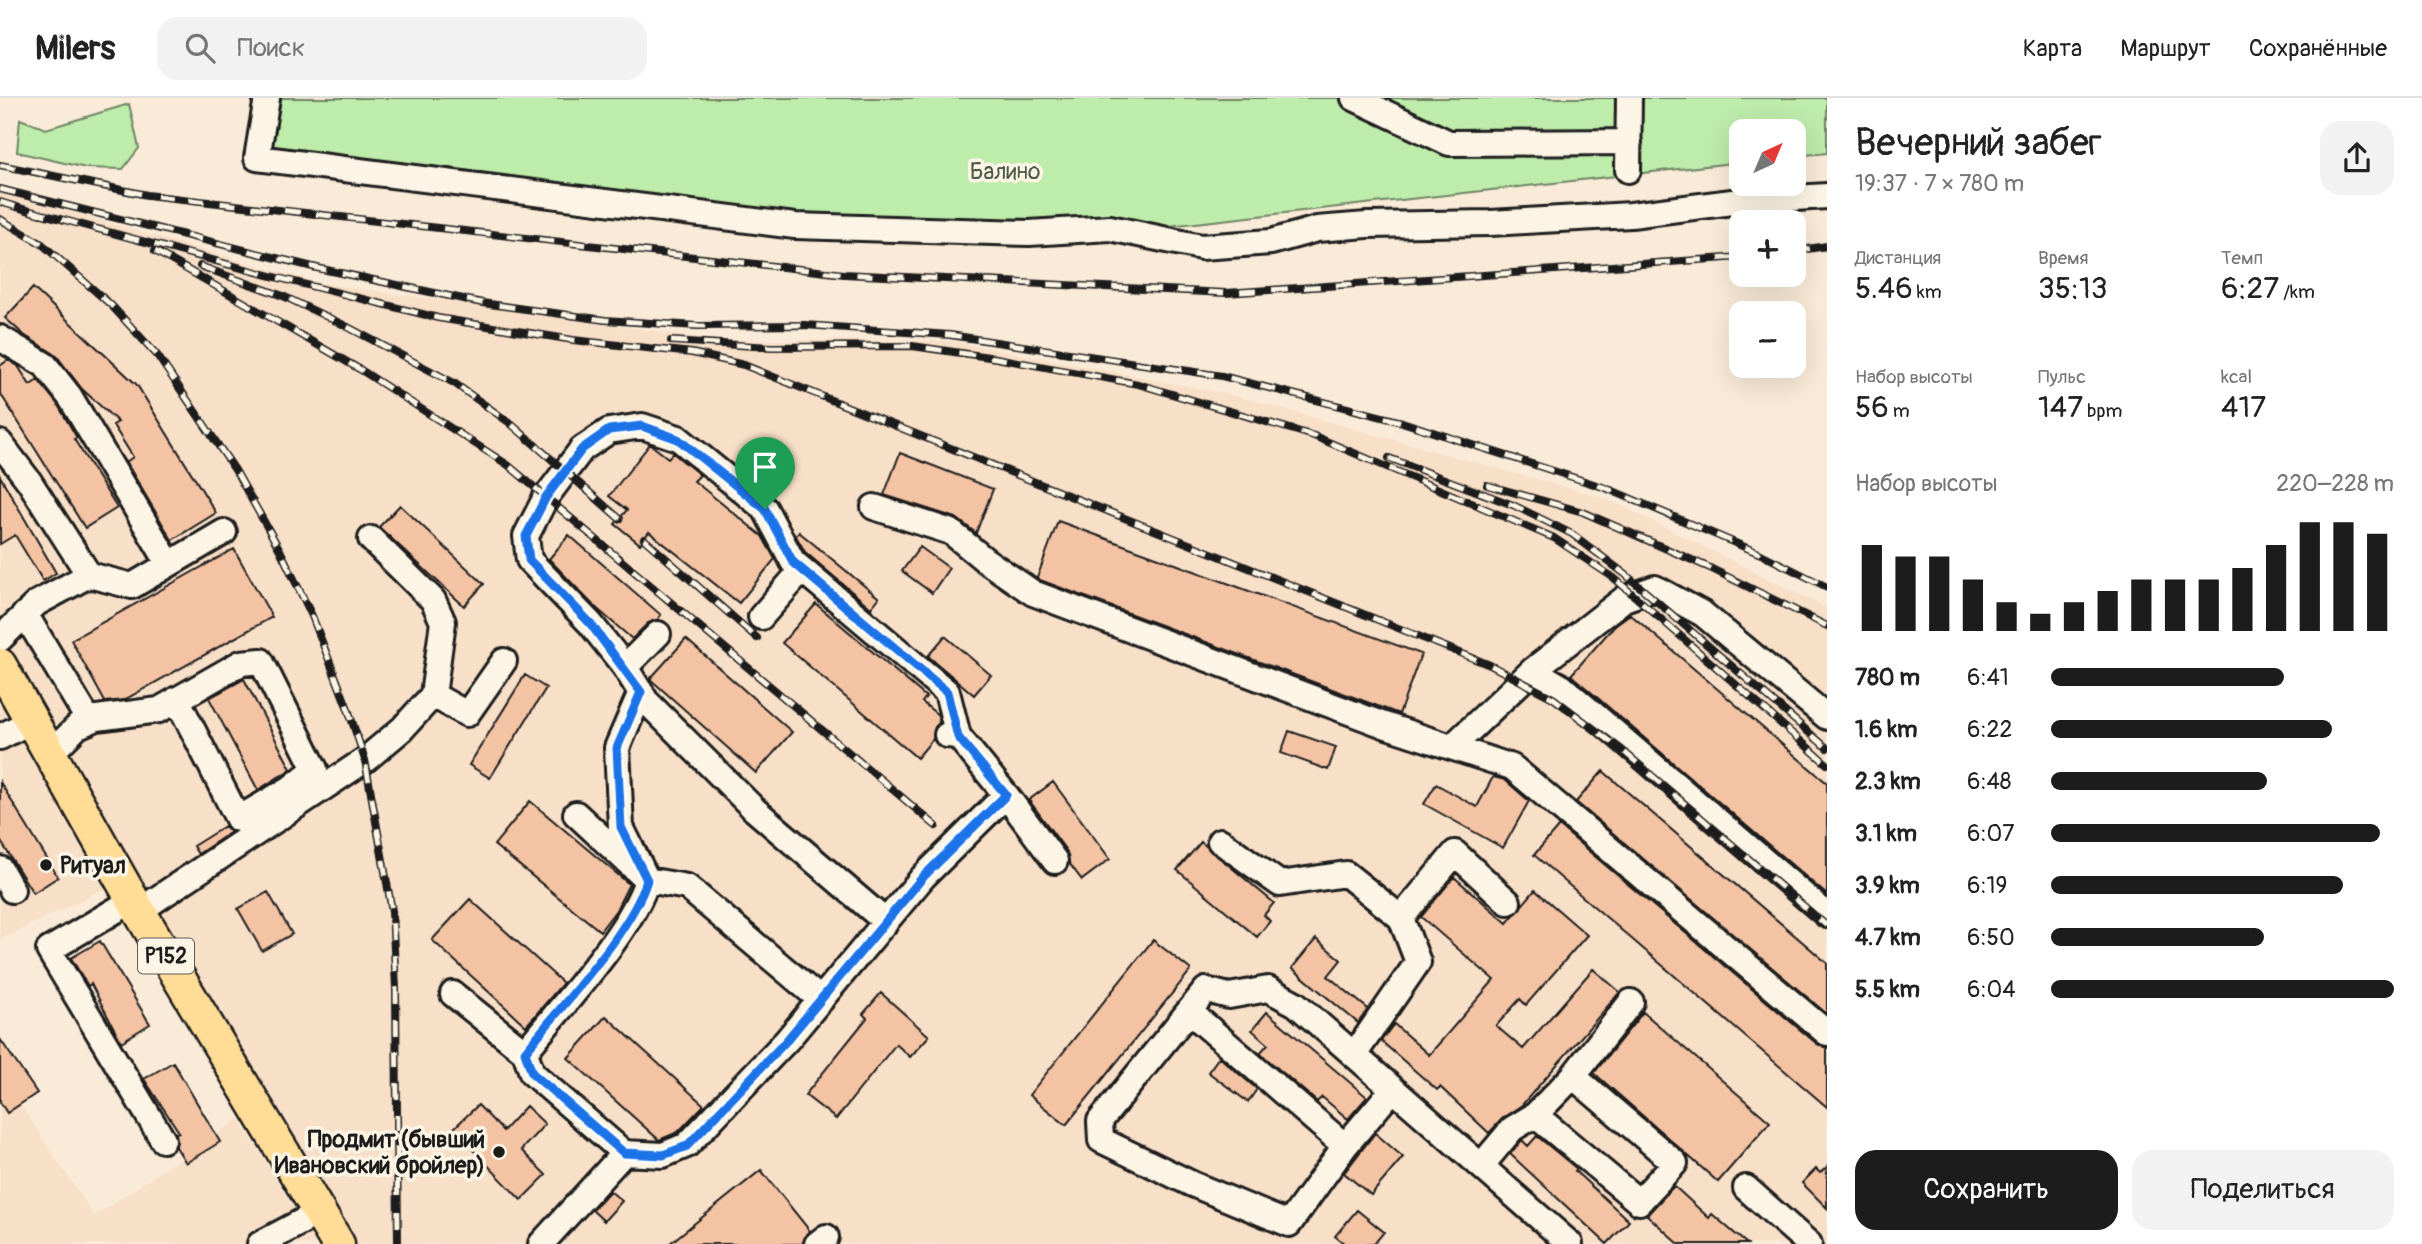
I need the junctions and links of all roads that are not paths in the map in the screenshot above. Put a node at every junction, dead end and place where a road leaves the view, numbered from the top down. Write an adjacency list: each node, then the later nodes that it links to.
1 (267, 98): 6 (street)
2 (1354, 98): 4 (street)
3 (1629, 98): 4 (street)
4 (1629, 142): 5 (street)
5 (1628, 170)
6 (1827, 197)
7 (0, 338): 12 (street)
8 (0, 443): 14 (street)
9 (874, 507): 30 (street)
10 (224, 532): 12 (street)
11 (371, 539): 24 (street)
12 (169, 564): 14 (street)
13 (802, 570): 16 (street); 21 (street); 32 (street)
14 (89, 575): 15 (street)
15 (25, 614): 18 (street); 28 (street)
16 (761, 617)
17 (658, 634): 21 (street)
18 (0, 639)
19 (504, 661): 24 (street)
20 (0, 665): 27 (main road, Р152)
21 (625, 667): 23 (street)
22 (1533, 670): 26 (street); 30 (street); 41 (street)
23 (641, 692): 37 (street); 43 (street)
24 (433, 695): 40 (street)
25 (177, 699): 25 (street); 28 (street)
26 (1827, 717)
27 (31, 720): 29 (street); 31 (main road, Р152)
28 (89, 721): 31 (street)
29 (0, 737)
30 (1453, 746): 48 (street)
31 (50, 754): 40 (main road, Р152)
32 (1006, 795): 35 (street); 43 (street)
33 (576, 814): 37 (street)
34 (1220, 841): 42 (street)
35 (1055, 860)
36 (0, 869): 38 (street)
37 (647, 880): 45 (street); 49 (street)
38 (12, 890)
39 (1508, 902): 42 (street)
40 (136, 905): 54 (street); 59 (main road, Р152)
41 (1827, 915)
42 (1401, 918): 50 (street)
43 (886, 922): 45 (street)
44 (453, 994): 49 (street)
45 (821, 1000): 56 (street)
46 (1631, 1002): 51 (street)
47 (1189, 1011): 50 (street); 55 (street); 55 (street)
48 (1827, 1033)
49 (525, 1052): 56 (street)
50 (1354, 1055): 52 (street)
51 (1573, 1076): 53 (street); 53 (street)
52 (1393, 1089): 55 (street); 57 (street)
53 (1535, 1115): 57 (street)
54 (163, 1140)
55 (1345, 1146)
56 (624, 1153): 62 (street)
57 (1481, 1166): 63 (street)
58 (1746, 1188): 64 (street)
59 (318, 1213): 60 (street); 61 (main road, Р152)
60 (260, 1244)
61 (338, 1244)
62 (541, 1244)
63 (1570, 1244)
64 (1809, 1244)

